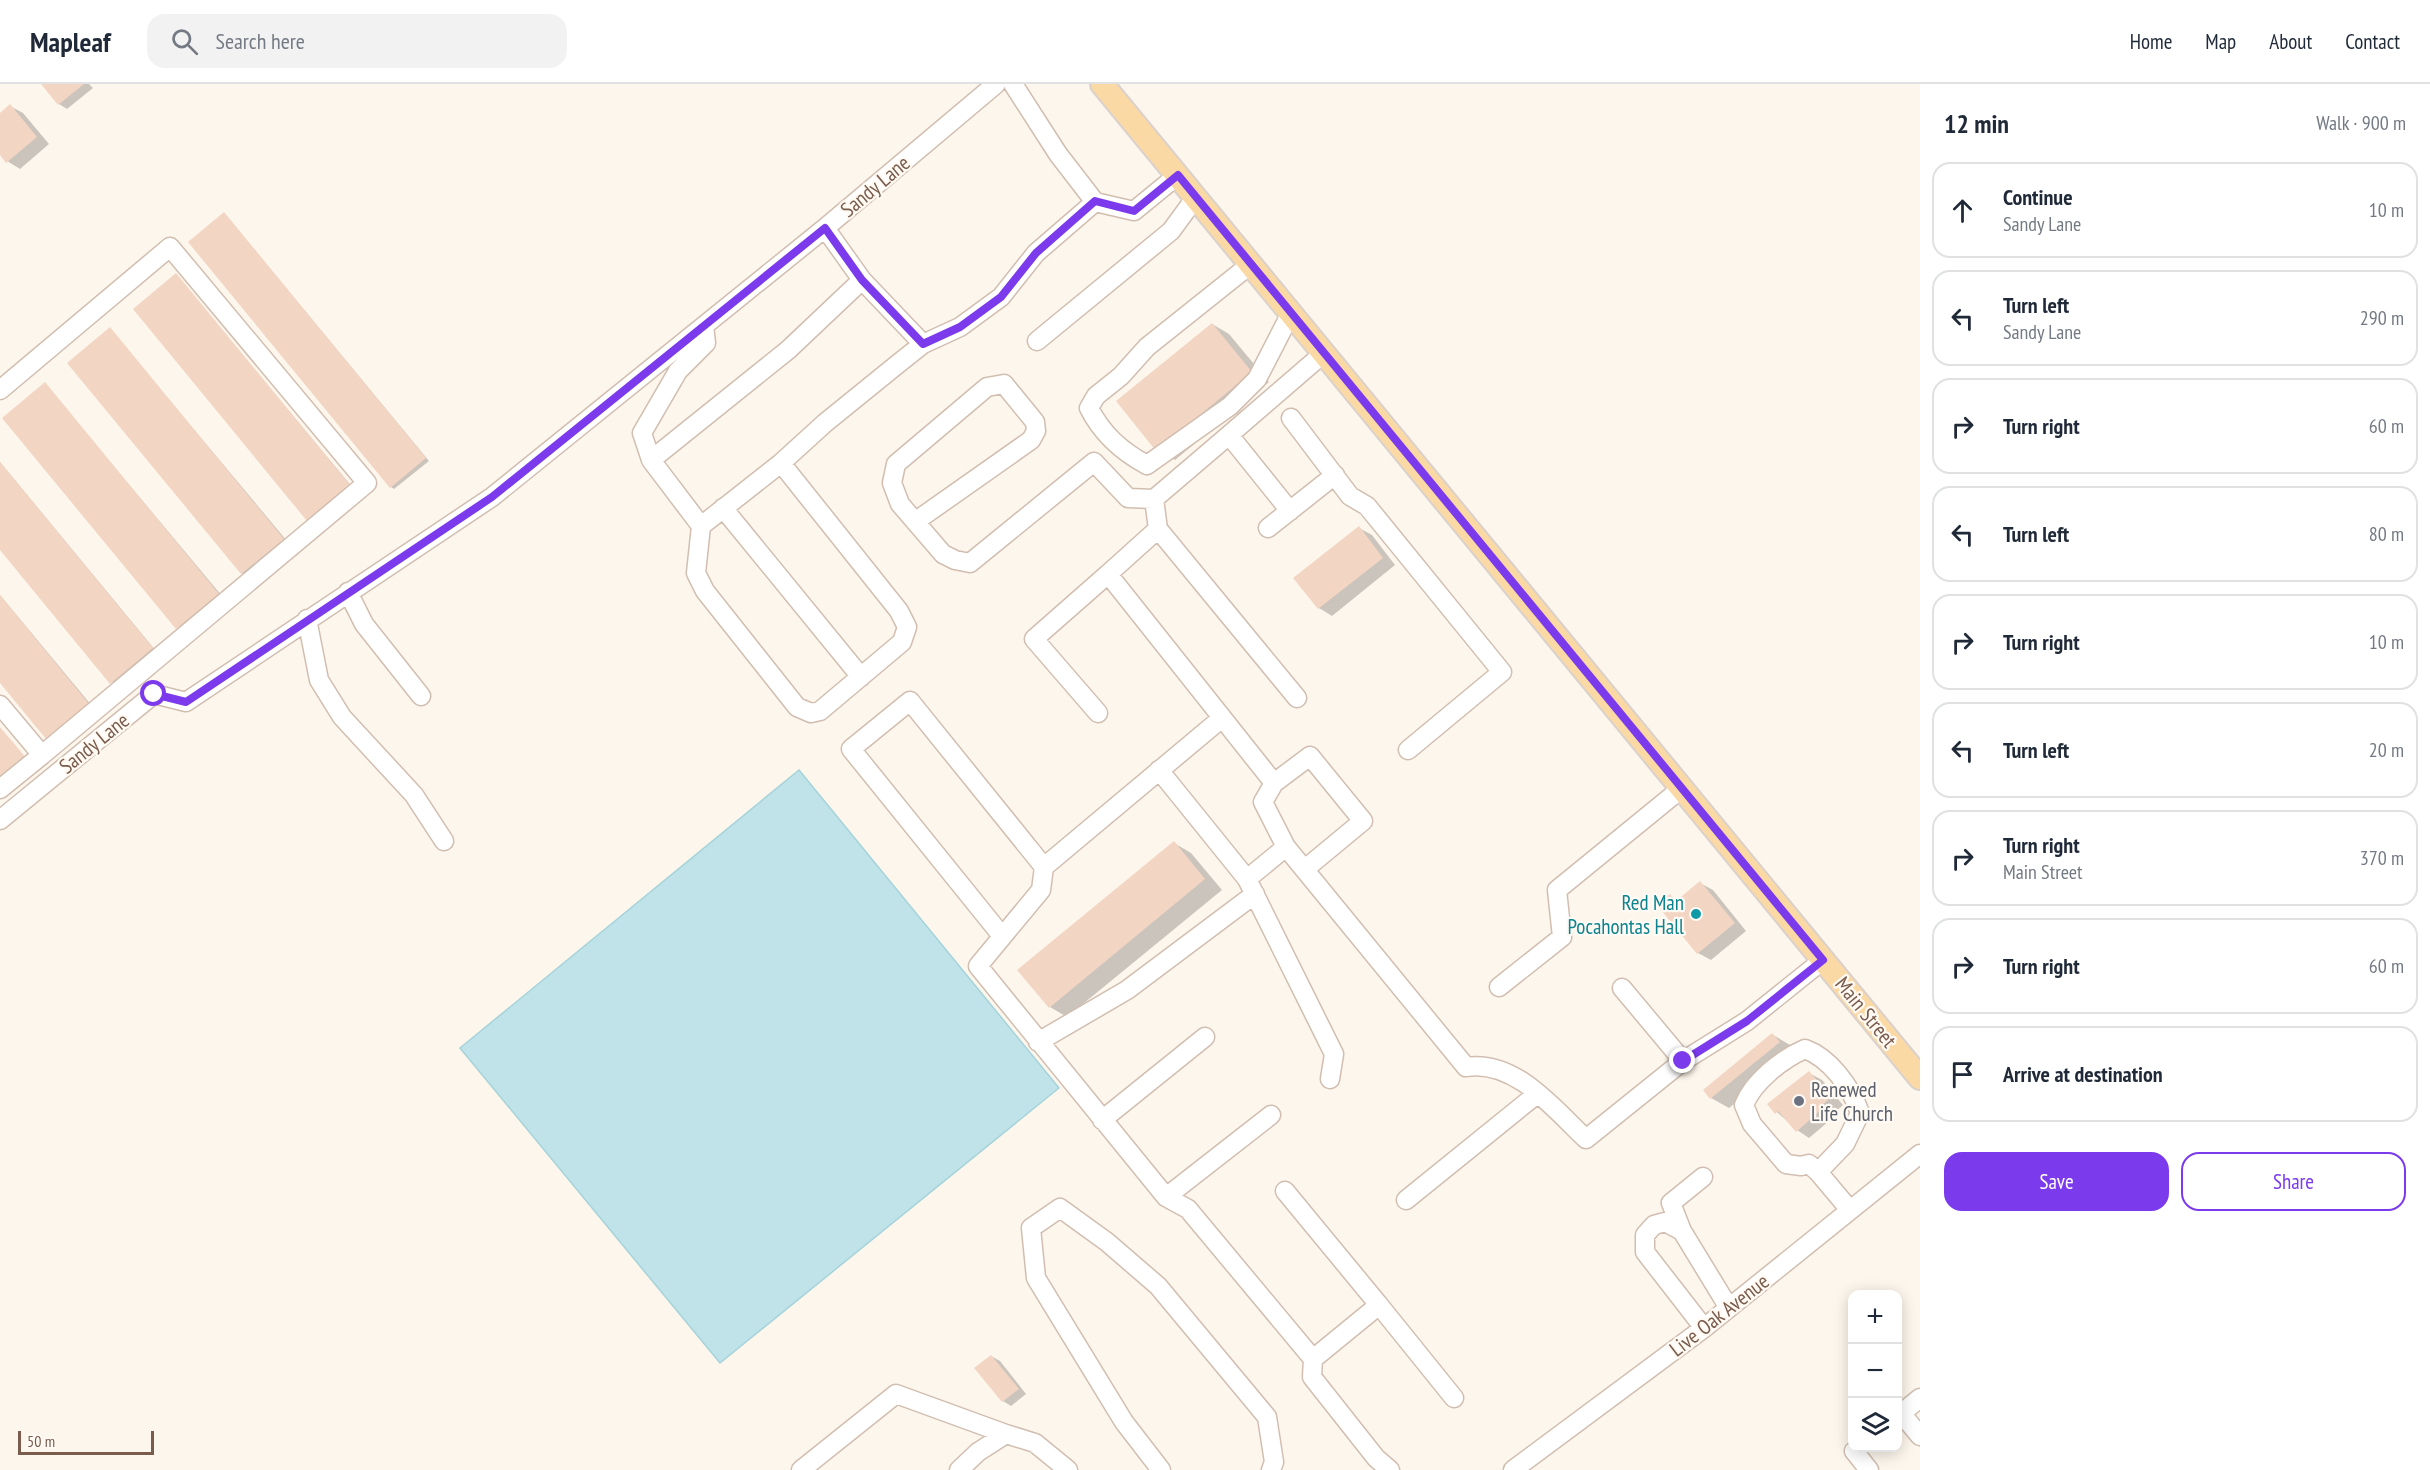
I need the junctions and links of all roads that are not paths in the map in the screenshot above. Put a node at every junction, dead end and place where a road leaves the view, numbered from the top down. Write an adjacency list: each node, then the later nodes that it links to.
1 (996, 84): 7 (street, Sandy Lane)
2 (1013, 84): 6 (street)
3 (1102, 84): 4 (main road, Main Street)
4 (1178, 175): 5 (main road, Main Street); 6 (street)
5 (1196, 197): 8 (main road, Main Street); 12 (street)
6 (1095, 201): 13 (street)
7 (825, 228): 9 (street); 11 (street, Sandy Lane)
8 (1251, 264): 10 (main road, Main Street); 10 (street)
9 (862, 280): 13 (street); 18 (street)
10 (1291, 313): 14 (main road, Main Street)
11 (704, 326): 18 (street); 29 (street, Sandy Lane)
12 (1037, 341)
13 (923, 344): 19 (street)
14 (1324, 353): 17 (street); 41 (main road, Main Street)
15 (0, 390): 38 (street)
16 (1291, 418): 20 (street)
17 (1229, 435): 21 (street); 23 (street)
18 (651, 460): 25 (street)
19 (781, 463): 22 (street); 31 (street)
20 (1335, 475): 23 (street); 37 (street)
21 (1154, 499): 24 (street); 27 (street)
22 (723, 508): 25 (street); 31 (street)
23 (1290, 511): 26 (street)
24 (916, 521): 24 (street)
25 (701, 526): 31 (street)
26 (1268, 528)
27 (1158, 529): 28 (street); 33 (street)
28 (1108, 574): 35 (street); 36 (street)
29 (348, 592): 30 (street, Sandy Lane); 32 (street)
30 (307, 619): 43 (street, Sandy Lane); 44 (street)
31 (861, 677)
32 (421, 696)
33 (1297, 698)
34 (0, 705): 38 (street)
35 (1098, 713)
36 (1222, 718): 39 (street); 40 (street)
37 (1408, 750)
38 (42, 755): 42 (street)
39 (1159, 770): 46 (street); 48 (street)
40 (1274, 783): 45 (street); 47 (street)
41 (1682, 788): 50 (main road, Main Street); 51 (street)
42 (0, 789)
43 (0, 820)
44 (444, 841)
45 (1286, 847): 47 (street); 48 (street)
46 (1044, 867): 49 (street); 49 (street)
47 (1305, 869): 58 (street)
48 (1251, 886): 54 (street); 57 (street)
49 (1002, 936): 54 (street)
50 (1823, 960): 55 (street); 56 (main road, Main Street)
51 (1499, 987)
52 (1622, 988): 55 (street)
53 (1205, 1037): 60 (street)
54 (1038, 1042): 60 (street)
55 (1683, 1061): 58 (street)
56 (1920, 1078)
57 (1330, 1079)
58 (1537, 1094): 66 (street)
59 (1270, 1115): 65 (street)
60 (1102, 1120): 65 (street)
61 (1920, 1154): 67 (street, Live Oak Avenue)
62 (1818, 1172): 62 (street); 67 (street)
63 (1703, 1177): 68 (street)
64 (1285, 1191): 69 (street)
65 (1166, 1197): 72 (street)
66 (1406, 1200)
67 (1850, 1210): 70 (street, Live Oak Avenue)
68 (1682, 1231): 70 (street); 71 (street)
69 (1379, 1305): 72 (street); 73 (street)
70 (1730, 1308): 71 (street, Live Oak Avenue)
71 (1704, 1328): 86 (street, Live Oak Avenue)
72 (1313, 1359): 85 (street)
73 (1454, 1398)
74 (1920, 1398): 75 (street)
75 (1902, 1412)
76 (1902, 1417): 78 (street)
77 (1006, 1434): 80 (street); 81 (street); 82 (street)
78 (1920, 1436)
79 (1855, 1452): 87 (street)
80 (801, 1470)
81 (958, 1470)
82 (1068, 1470)
83 (1161, 1470): 84 (street)
84 (1271, 1470)
85 (1390, 1470)
86 (1513, 1470)
87 (1869, 1470)

